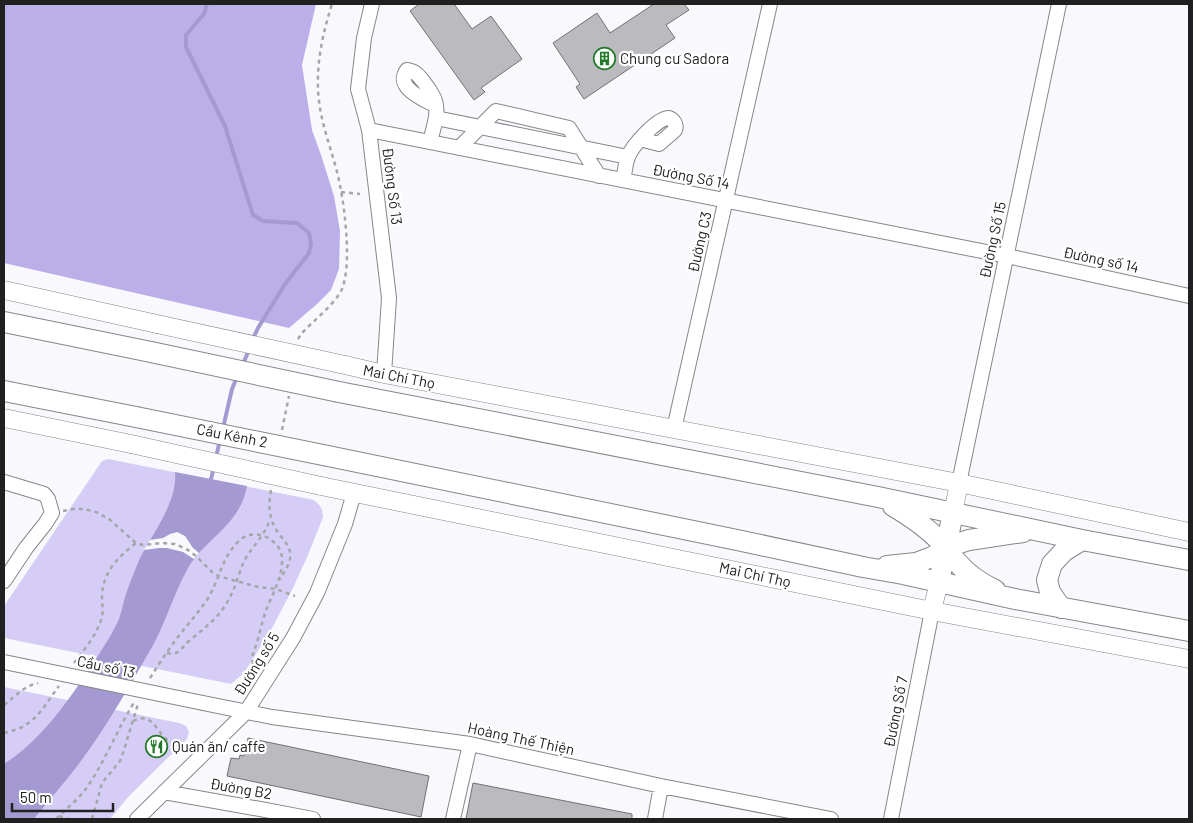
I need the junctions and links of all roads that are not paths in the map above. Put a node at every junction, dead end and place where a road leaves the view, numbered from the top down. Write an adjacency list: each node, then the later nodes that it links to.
1 (372, 4): 5 (street, Đường Số 13)
2 (770, 4): 13 (street, Đường C3)
3 (1059, 4): 14 (street, Đường Số 15)
4 (480, 127): 7 (street); 8 (street); 8 (street); 9 (street)
5 (369, 130): 7 (street, Đường Số 14); 18 (street, Đường Số 13)
6 (640, 139): 10 (street)
7 (430, 142): 9 (street, Đường Số 14)
8 (581, 147): 10 (street); 11 (street)
9 (459, 148): 11 (street, Đường Số 14)
10 (628, 156): 12 (street)
11 (599, 176): 12 (street, Đường Số 14)
12 (623, 180): 13 (street, Đường Số 14)
13 (726, 201): 14 (street, Đường Số 14); 21 (street, Đường C3)
14 (1006, 256): 16 (street, Đường số 14); 24 (street, Đường Số 15)
15 (4, 290): 18 (main road, Mai Chí Thọ, bridge)
16 (1189, 296)
17 (4, 322): 27 (highway, Mai Chí Thọ, bridge)
18 (384, 374): 21 (main road, Mai Chí Thọ)
19 (4, 391): 22 (highway, Cầu Kênh 2, bridge)
20 (4, 418): 25 (main road, Cầu Kênh 2, bridge)
21 (674, 429): 24 (main road, Mai Chí Thọ)
22 (328, 456): 34 (highway, Mai Chí Thọ)
23 (4, 482): 35 (street)
24 (959, 483): 28 (main road); 30 (main road, Mai Chí Thọ)
25 (321, 486): 26 (main road, Mai Chí Thọ)
26 (354, 492): 39 (main road, Mai Chí Thọ); 44 (street, Đường số 5)
27 (878, 497): 28 (highway, Mai Chí Thọ); 32 (highway)
28 (953, 514): 29 (highway, Mai Chí Thọ); 32 (highway)
29 (1036, 530): 31 (highway, Mai Chí Thọ); 32 (highway)
30 (1189, 532)
31 (1082, 540): 33 (highway, Mai Chí Thọ); 38 (highway)
32 (946, 549): 34 (highway); 36 (highway); 37 (highway)
33 (1189, 560)
34 (863, 567): 36 (highway, Mai Chí Thọ)
35 (4, 581)
36 (939, 582): 37 (highway, Mai Chí Thọ); 39 (main road)
37 (1015, 600): 38 (highway, Mai Chí Thọ)
38 (1061, 608): 40 (highway, Mai Chí Thọ)
39 (932, 611): 41 (main road, Mai Chí Thọ); 55 (street, Đường Số 7)
40 (1189, 631)
41 (1189, 659)
42 (4, 662): 43 (street, Cầu số 13, bridge)
43 (203, 703): 44 (street, Hoàng Thế Thiện)
44 (246, 712): 45 (street, Hoàng Thế Thiện); 47 (street, Đường số 5)
45 (470, 744): 46 (street, Hoàng Thế Thiện); 52 (street)
46 (661, 786): 53 (street); 54 (street, Hoàng Thế Thiện)
47 (164, 792): 48 (street, Đường B2); 49 (street, Đường số 5)
48 (260, 808): 50 (street); 51 (street, Đường B2)
49 (137, 819)
50 (250, 819)
51 (313, 819)
52 (453, 819)
53 (655, 819)
54 (831, 819)
55 (891, 819)

